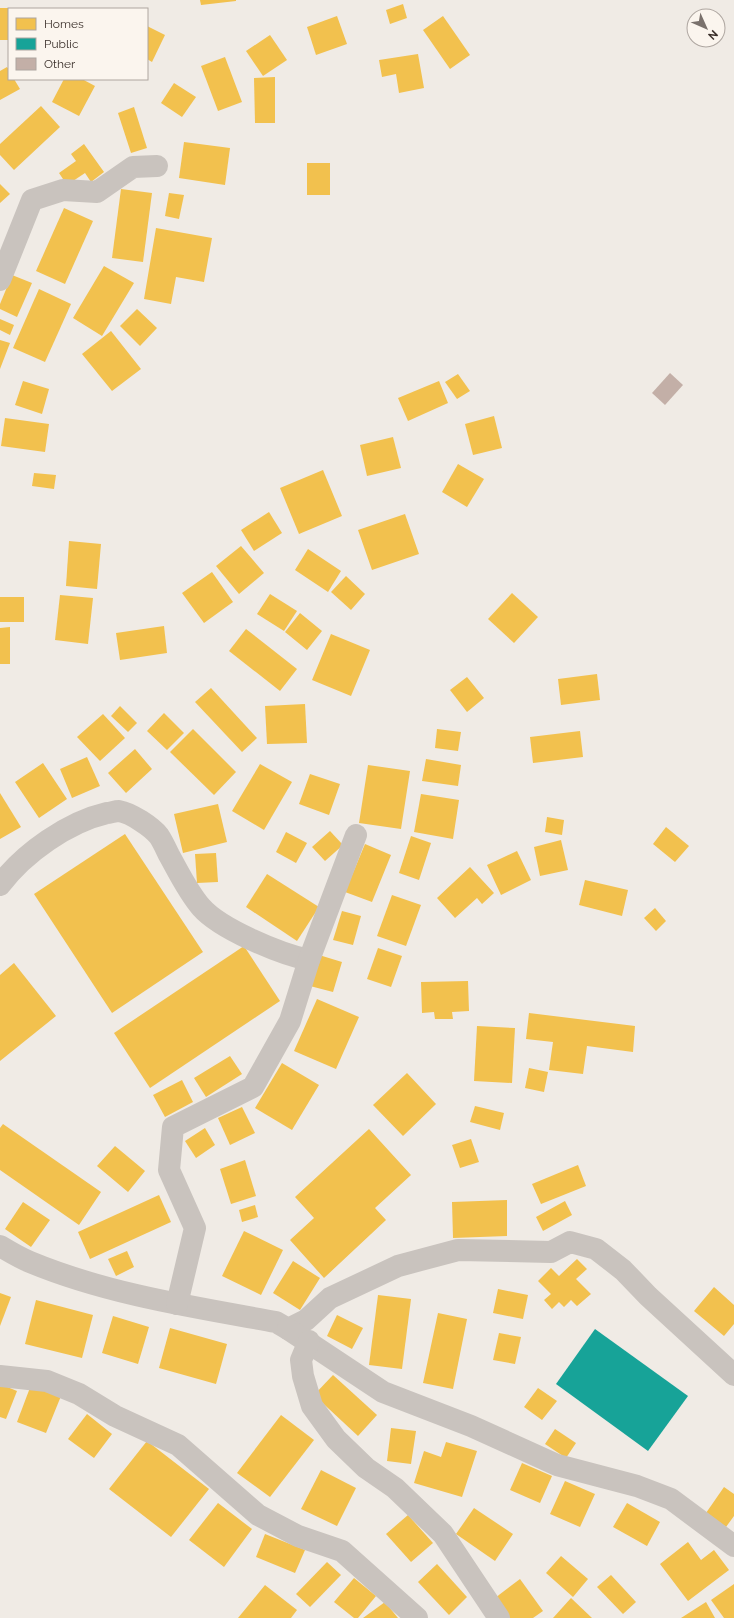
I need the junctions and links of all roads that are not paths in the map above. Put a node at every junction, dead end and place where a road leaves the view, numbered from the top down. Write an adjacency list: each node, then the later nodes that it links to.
1 (157, 166): 2 (street)
2 (16, 240): 3 (street); 4 (street)
3 (0, 255)
4 (0, 280)
5 (356, 835): 7 (street)
6 (0, 884): 7 (street)
7 (309, 960): 9 (street)
8 (0, 1246): 9 (street)
9 (177, 1304): 10 (street)
10 (288, 1329): 11 (street); 12 (street)
11 (309, 1341): 14 (street); 16 (street)
12 (734, 1375)
13 (0, 1376): 15 (street)
14 (734, 1546)
15 (417, 1618)
16 (499, 1618)

